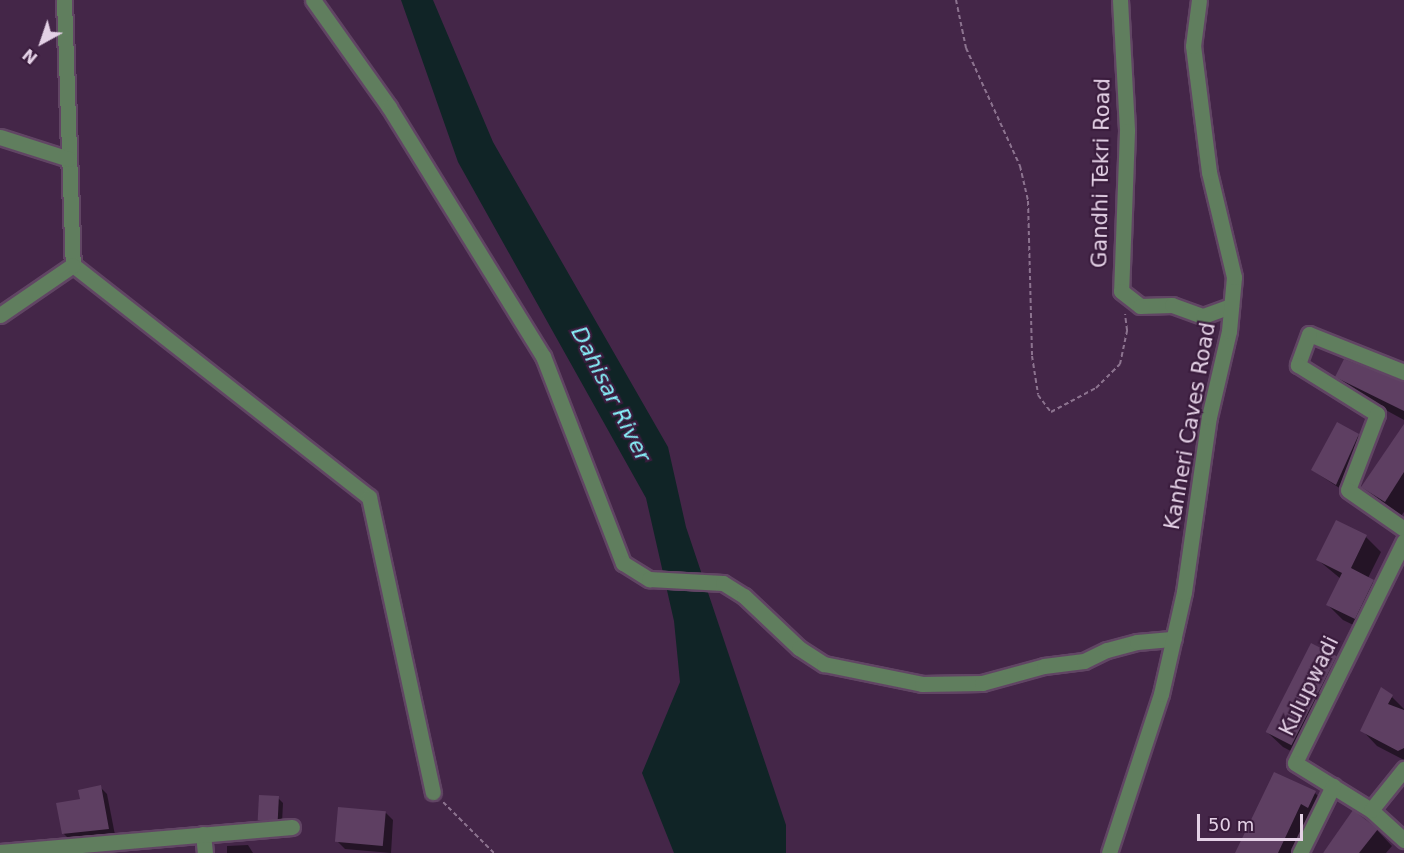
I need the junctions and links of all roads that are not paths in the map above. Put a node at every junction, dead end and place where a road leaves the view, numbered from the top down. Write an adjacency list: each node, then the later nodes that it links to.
1 (64, 0): 6 (street)
2 (313, 0): 13 (street)
3 (1120, 0): 8 (street, Gandhi Tekri Road)
4 (1199, 0): 8 (street, Kanheri Caves Road)
5 (0, 137): 6 (street)
6 (69, 159): 7 (street)
7 (73, 265): 9 (street); 16 (street)
8 (1231, 306): 13 (street, Kanheri Caves Road)
9 (0, 315)
10 (1404, 372): 11 (street)
11 (1404, 529)
12 (1404, 541): 15 (street, Kulupwadi)
13 (1174, 639): 23 (street, Kanheri Caves Road)
14 (1404, 769): 17 (street)
15 (1333, 786): 17 (street, Kulupwadi); 24 (street)
16 (433, 792)
17 (1371, 810): 20 (street, Kulupwadi)
18 (292, 827): 19 (street)
19 (203, 834): 21 (street); 22 (street)
20 (1404, 840)
21 (0, 852)
22 (205, 853)
23 (1109, 853)
24 (1300, 853)

